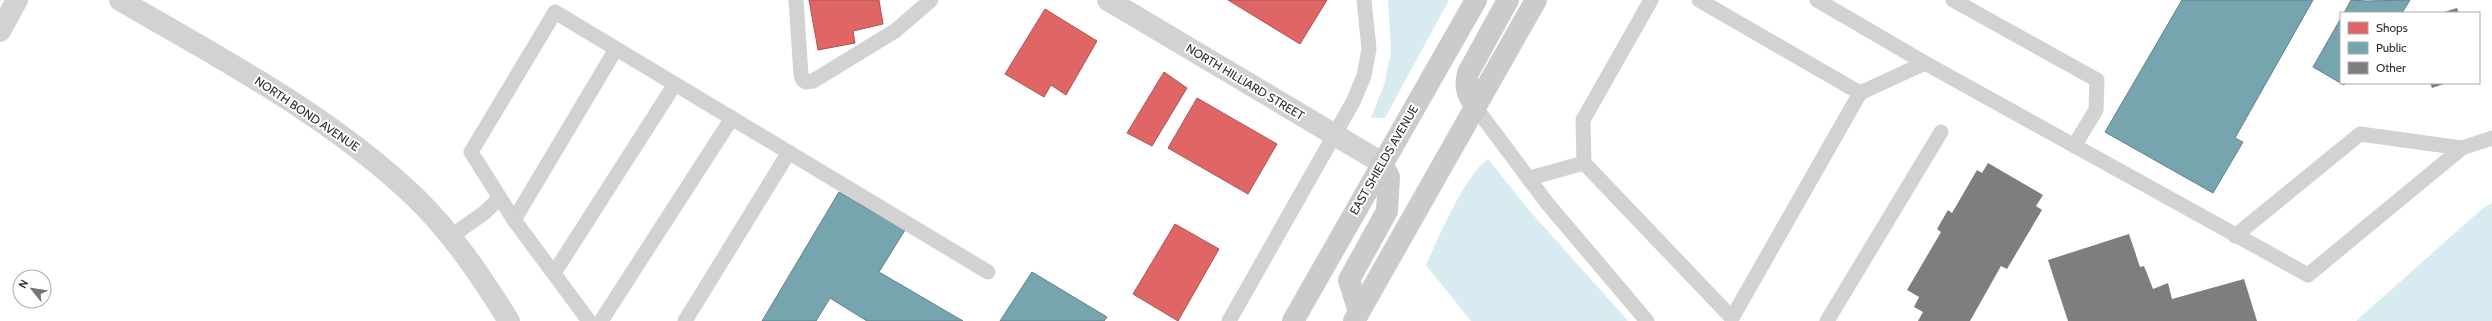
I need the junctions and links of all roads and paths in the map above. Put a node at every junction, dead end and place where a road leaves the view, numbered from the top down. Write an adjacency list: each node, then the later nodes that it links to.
1 (17, 0): 14 (street)
2 (120, 0): 33 (street, NORTH BOND AVENUE)
3 (796, 0): 4 (lane)
4 (931, 0)
5 (1108, 0): 22 (street, NORTH HILLIARD STREET)
6 (1364, 0): 22 (lane)
7 (1476, 0): 28 (main road, EAST SHIELDS AVENUE)
8 (1508, 0): 19 (main road)
9 (1536, 0): 19 (main road)
10 (1651, 0): 27 (lane)
11 (1699, 0): 18 (lane)
12 (1817, 0): 16 (lane)
13 (1953, 0): 24 (lane)
14 (0, 30)
15 (616, 49): 17 (lane); 30 (lane); 31 (lane)
16 (1926, 63): 18 (lane); 24 (lane)
17 (675, 84): 20 (lane); 35 (lane)
18 (1860, 93): 27 (lane)
19 (1476, 108): 29 (lane); 36 (main road)
20 (732, 118): 26 (lane); 39 (lane)
21 (1941, 132): 44 (lane)
22 (1335, 136): 28 (street, NORTH HILLIARD STREET); 41 (lane)
23 (2492, 138): 25 (lane)
24 (2074, 146): 32 (lane)
25 (2462, 148): 32 (lane); 32 (lane)
26 (789, 152): 34 (lane); 40 (lane)
27 (1584, 163): 29 (lane)
28 (1382, 164): 36 (main road); 42 (main road, EAST SHIELDS AVENUE)
29 (1530, 178): 43 (lane)
30 (500, 198): 31 (lane); 33 (lane)
31 (514, 220): 35 (lane)
32 (2235, 236)
33 (450, 237): 37 (street, NORTH BOND AVENUE)
34 (988, 272)
35 (554, 273): 38 (lane)
36 (1361, 318)
37 (509, 321)
38 (589, 321)
39 (601, 321)
40 (685, 321)
41 (1229, 321)
42 (1293, 321)
43 (1647, 321)
44 (1827, 321)

